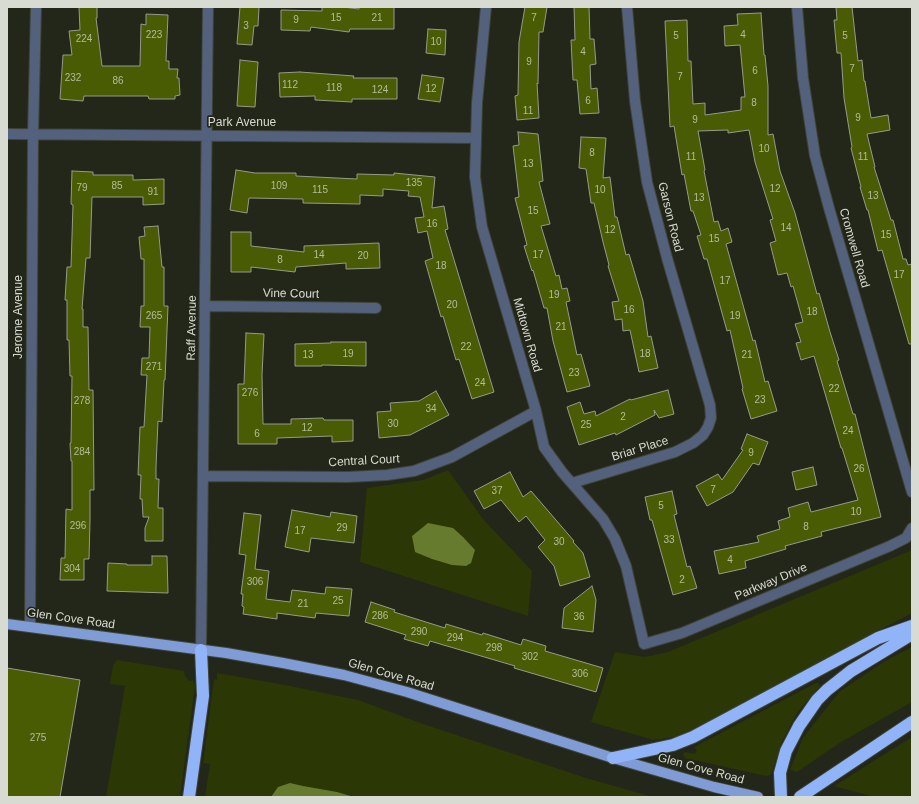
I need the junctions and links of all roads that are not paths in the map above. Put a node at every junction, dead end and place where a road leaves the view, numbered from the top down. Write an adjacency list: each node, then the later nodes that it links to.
1 (36, 7): 7 (street, Jerome Avenue)
2 (208, 7): 8 (street, Raff Avenue)
3 (486, 7): 9 (street, Midtown Road)
4 (627, 7): 13 (street, Garson Road)
5 (797, 7): 16 (street, Cromwell Road)
6 (7, 134): 7 (street, Park Avenue)
7 (33, 135): 8 (street, Park Avenue); 20 (street, Jerome Avenue)
8 (206, 136): 9 (street, Park Avenue); 10 (street, Raff Avenue)
9 (476, 138): 12 (street, Midtown Road)
10 (205, 306): 11 (street, Vine Court); 14 (street, Raff Avenue)
11 (376, 308)
12 (536, 411): 14 (street, Central Court); 15 (street, Midtown Road)
13 (708, 427): 15 (street, Briar Place)
14 (203, 476): 23 (street, Raff Avenue)
15 (572, 484): 22 (street, Midtown Road)
16 (912, 492)
17 (912, 528): 22 (street, Parkway Drive)
18 (7, 624): 20 (main road, Glen Cove Road)
19 (912, 626): 25 (highway)
20 (30, 627): 23 (main road, Glen Cove Road)
21 (912, 634): 28 (highway)
22 (644, 644)
23 (201, 650): 25 (main road, Glen Cove Road); 26 (highway)
24 (912, 722): 29 (highway)
25 (613, 758): 27 (main road, Glen Cove Road)
26 (189, 797)
27 (758, 797)
28 (781, 797)
29 (800, 797)

